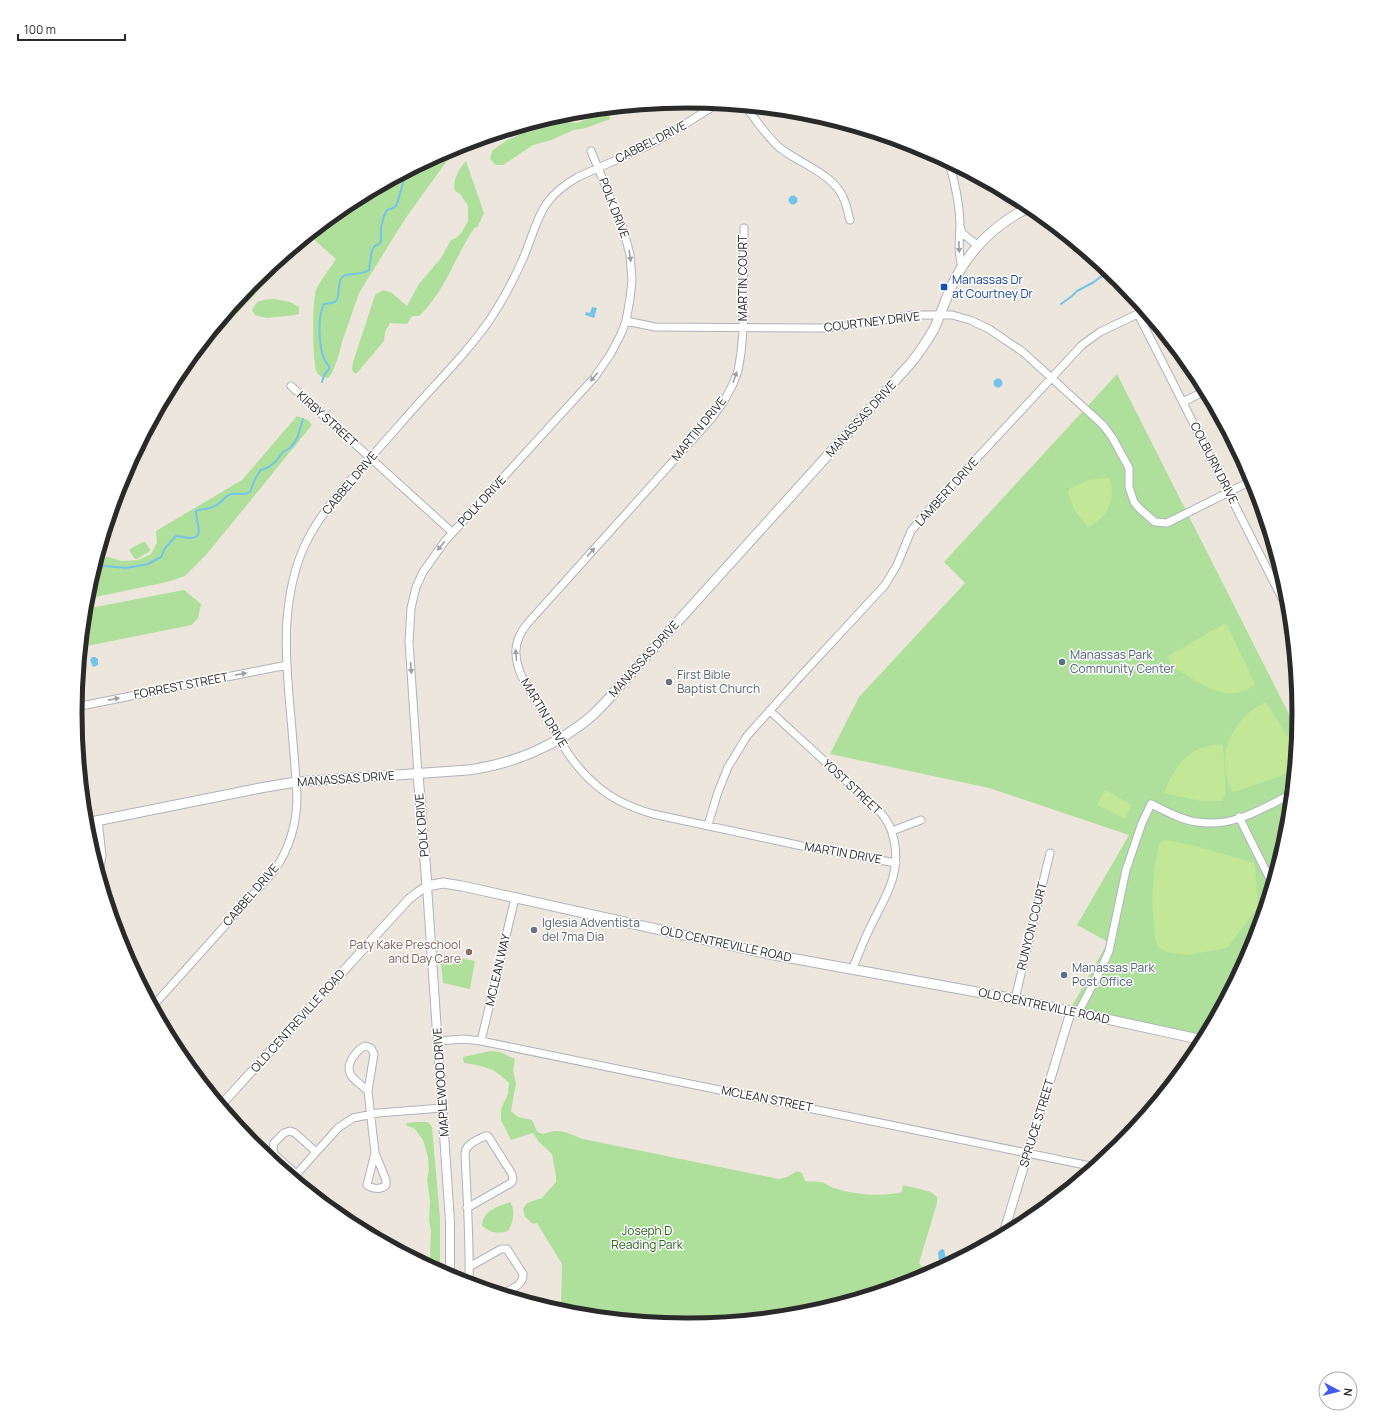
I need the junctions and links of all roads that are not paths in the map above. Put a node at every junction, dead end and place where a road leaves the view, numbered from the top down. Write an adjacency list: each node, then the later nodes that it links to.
1 (709, 109): 4 (street, CABBEL DRIVE)
2 (750, 112): 7 (street)
3 (591, 152): 4 (street, POLK DRIVE)
4 (598, 167): 15 (street, POLK DRIVE, one-way to 15); 21 (street, CABBEL DRIVE)
5 (951, 169): 8 (street)
6 (1024, 211): 10 (main road, MANASSAS DRIVE)
7 (850, 220)
8 (960, 226): 10 (street); 11 (street, one-way to 11)
9 (744, 228): 16 (street, MARTIN COURT)
10 (977, 245): 11 (main road, MANASSAS DRIVE)
11 (962, 267): 13 (main road, MANASSAS DRIVE)
12 (1140, 313): 17 (street, LAMBERT DRIVE)
13 (940, 315): 16 (street, COURTNEY DRIVE); 17 (street, COURTNEY DRIVE); 31 (main road, MANASSAS DRIVE)
14 (1143, 316): 20 (street, COLBURN DRIVE)
15 (626, 321): 16 (street, COURTNEY DRIVE); 24 (street, POLK DRIVE, one-way to 24)
16 (743, 328): 31 (street, MARTIN DRIVE, one-way to 16)
17 (1052, 377): 23 (street, COURTNEY DRIVE); 30 (street, LAMBERT DRIVE)
18 (291, 386): 21 (street, KIRBY STREET)
19 (1200, 393): 20 (street)
20 (1183, 402): 23 (street, COLBURN DRIVE)
21 (370, 458): 24 (street, KIRBY STREET); 28 (street, CABBEL DRIVE)
22 (1246, 483): 23 (street, COURTNEY DRIVE)
23 (1229, 492): 26 (street, COLBURN DRIVE)
24 (452, 532): 32 (street, POLK DRIVE, one-way to 32)
25 (1276, 579): 26 (street)
26 (1273, 580): 27 (street, COLBURN DRIVE)
27 (1280, 593)
28 (287, 665): 29 (street, FORREST STREET, one-way to 28); 33 (street, CABBEL DRIVE)
29 (82, 706)
30 (770, 711): 39 (street, LAMBERT DRIVE); 40 (street, YOST STREET)
31 (559, 739): 32 (main road, MANASSAS DRIVE); 39 (street, MARTIN DRIVE)
32 (418, 774): 33 (main road, MANASSAS DRIVE); 45 (main road, POLK DRIVE)
33 (296, 782): 36 (main road, MANASSAS DRIVE); 49 (street, CABBEL DRIVE)
34 (1286, 797): 35 (street)
35 (1239, 817): 44 (street); 50 (street, SPRUCE STREET)
36 (98, 820): 38 (main road, MANASSAS DRIVE); 42 (street)
37 (921, 820): 40 (street)
38 (92, 821)
39 (708, 825): 43 (street, MARTIN DRIVE)
40 (892, 831): 43 (street, YOST STREET)
41 (1050, 853): 48 (street, RUNYON COURT)
42 (101, 862)
43 (896, 862): 47 (street, YOST STREET)
44 (1269, 877)
45 (427, 886): 46 (main road, OLD CENTREVILLE ROAD); 52 (street, MAPLEWOOD DRIVE); 55 (street, OLD CENTREVILLE ROAD)
46 (515, 898): 47 (main road, OLD CENTREVILLE ROAD); 53 (street, MCLEAN WAY)
47 (852, 969): 48 (main road, OLD CENTREVILLE ROAD)
48 (1015, 999): 50 (main road, OLD CENTREVILLE ROAD)
49 (156, 1003)
50 (1075, 1012): 51 (main road, OLD CENTREVILLE ROAD); 59 (street, SPRUCE STREET)
51 (1197, 1039)
52 (438, 1041): 53 (street, MCLEAN STREET); 56 (street, MAPLEWOOD DRIVE)
53 (481, 1041): 59 (street, MCLEAN STREET)
54 (368, 1091): 54 (street); 57 (street)
55 (224, 1103)
56 (442, 1108): 57 (street); 67 (street, MAPLEWOOD DRIVE)
57 (370, 1114): 58 (street); 60 (street)
58 (316, 1152): 61 (street); 63 (street)
59 (1029, 1152): 62 (street, MCLEAN STREET); 65 (street, SPRUCE STREET)
60 (375, 1154)
61 (282, 1163)
62 (1089, 1166)
63 (296, 1175)
64 (467, 1208): 64 (street); 66 (street)
65 (1005, 1227)
66 (469, 1267): 68 (street); 69 (street)
67 (450, 1270)
68 (469, 1277)
69 (508, 1291)

